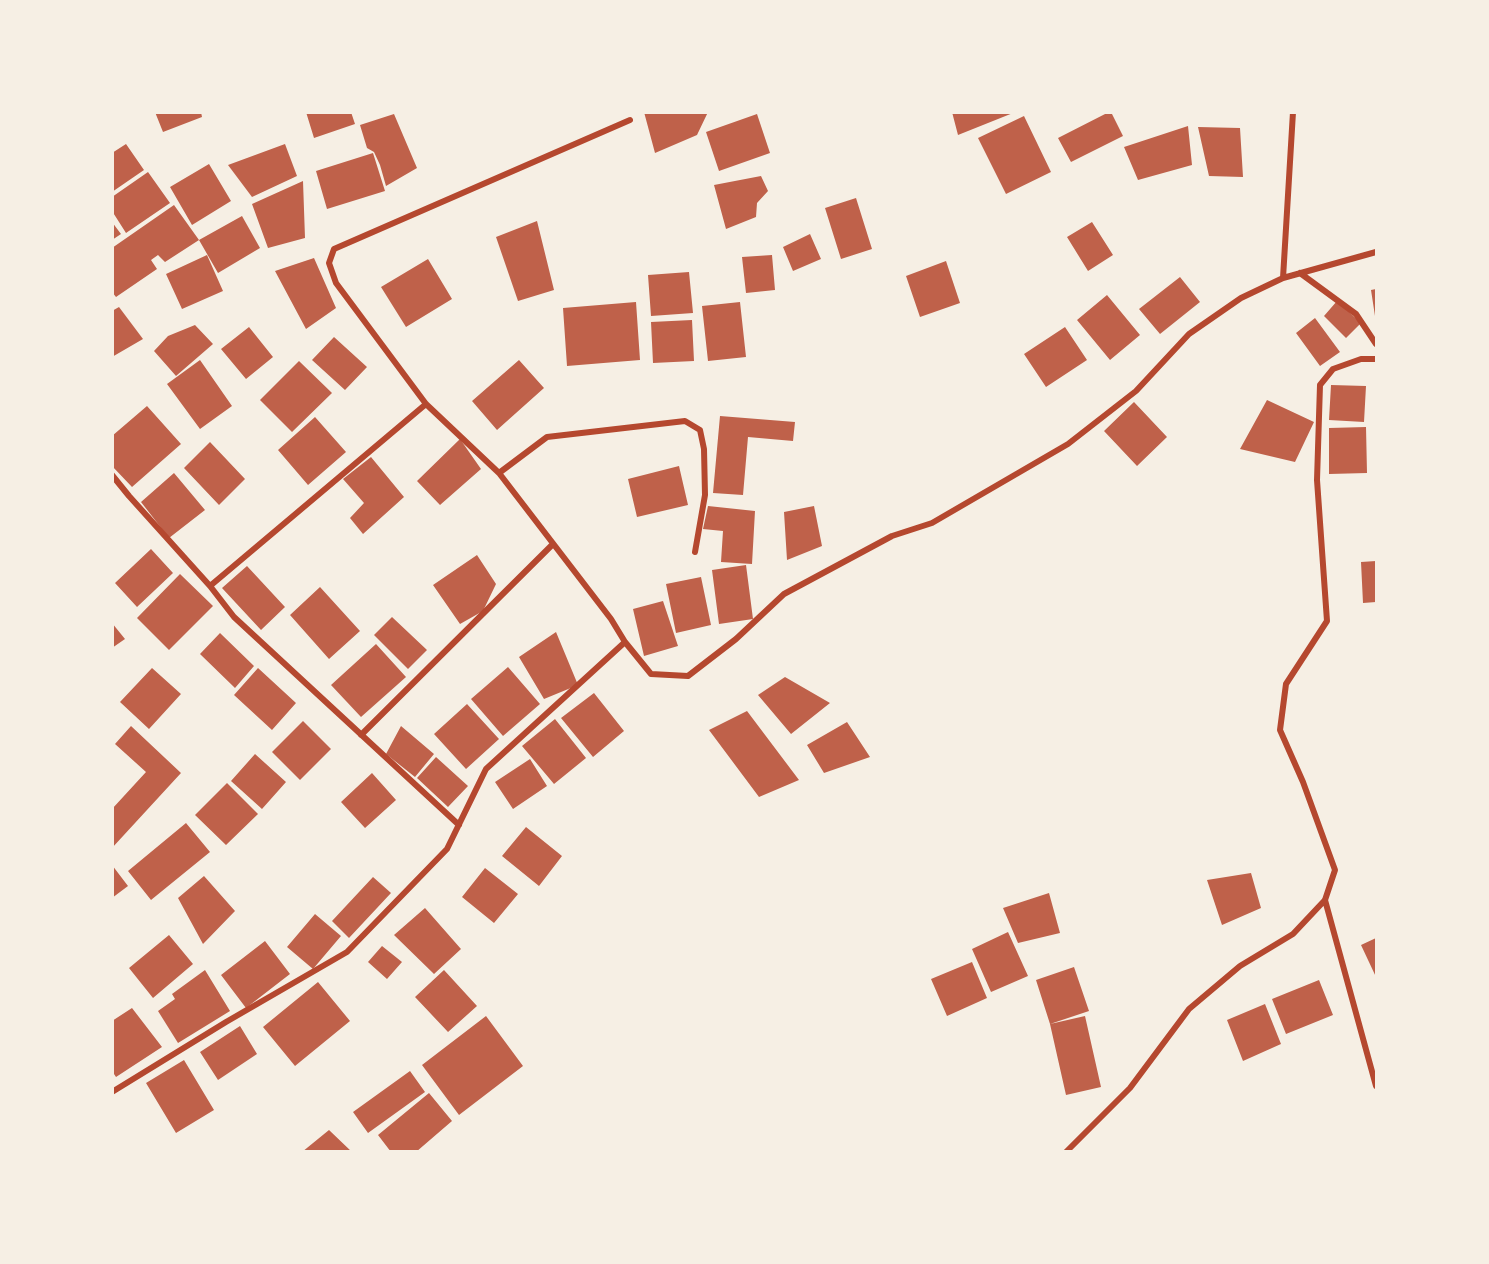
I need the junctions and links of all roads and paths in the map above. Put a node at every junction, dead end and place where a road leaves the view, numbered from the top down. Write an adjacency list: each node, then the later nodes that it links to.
1 (1293, 112): 5 (street)
2 (630, 120): 8 (street)
3 (1377, 252): 4 (street)
4 (1300, 273): 5 (street); 6 (street)
5 (1283, 278): 14 (street)
6 (1377, 344)
7 (1377, 359): 17 (street)
8 (426, 404): 9 (street); 13 (street)
9 (499, 472): 11 (street); 12 (street)
10 (112, 475): 13 (street)
11 (553, 544): 14 (street); 15 (street)
12 (694, 552)
13 (210, 586): 15 (street)
14 (625, 642): 16 (street)
15 (361, 735): 16 (street)
16 (459, 825): 19 (street)
17 (1325, 900): 18 (street); 20 (street)
18 (1377, 1086)
19 (112, 1092)
20 (1066, 1152)

